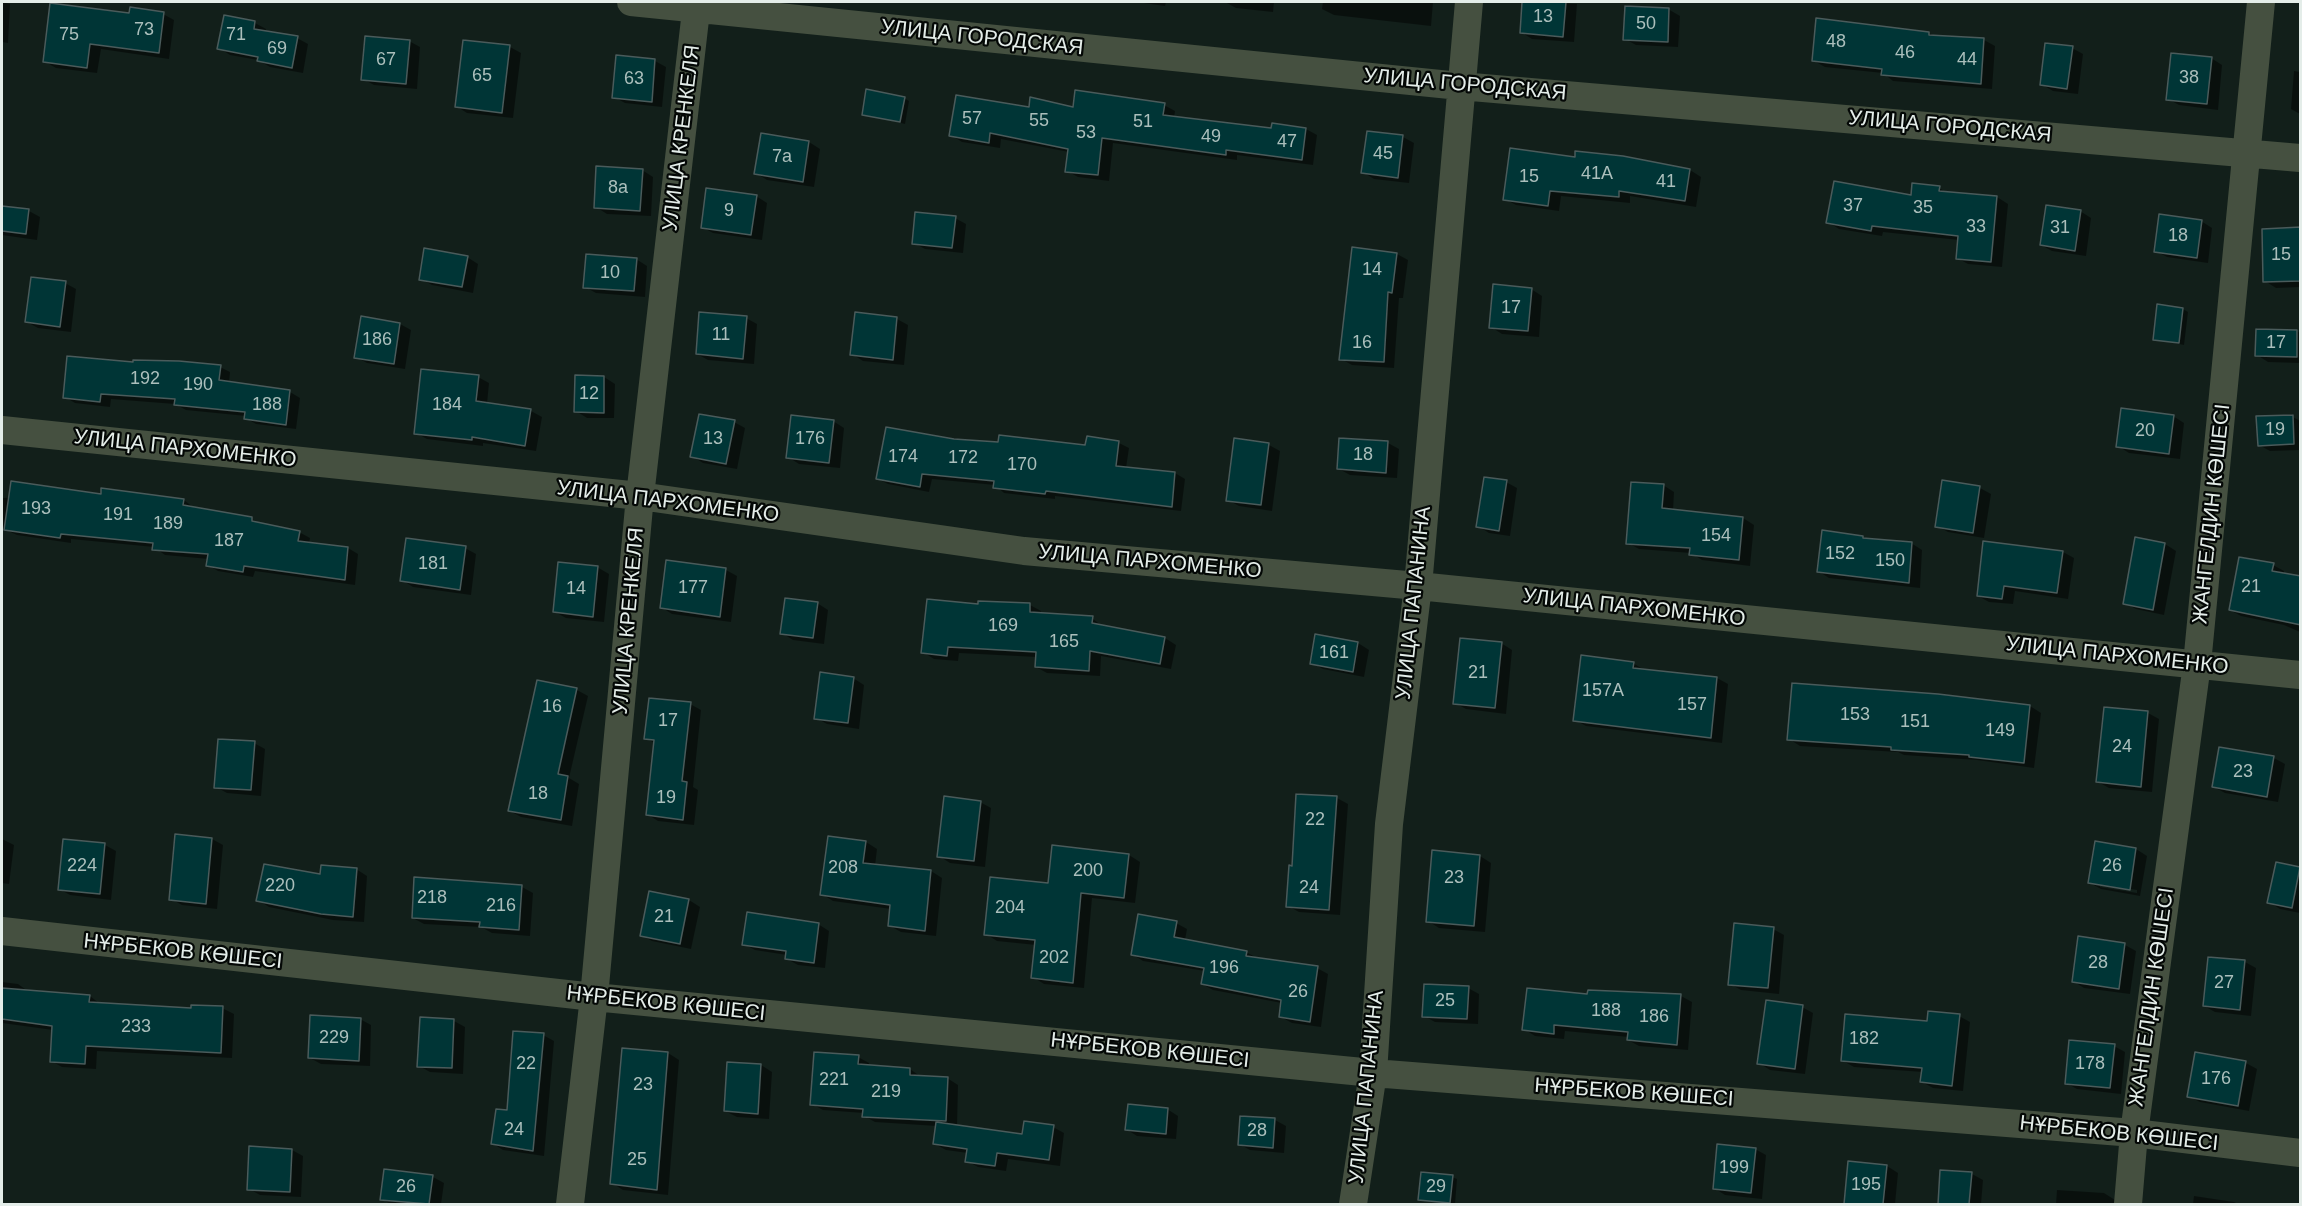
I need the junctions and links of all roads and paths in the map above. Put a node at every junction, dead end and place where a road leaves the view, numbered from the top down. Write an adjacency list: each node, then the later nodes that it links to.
1 (632, 2): 4 (street, УЛИЦА ГОРОДСКАЯ)
2 (1469, 2): 5 (street, УЛИЦА ПАПАНИНА)
3 (2261, 2): 6 (street, ЖАНГЕЛДИН КӨШЕСІ)
4 (697, 6): 5 (street, УЛИЦА ГОРОДСКАЯ); 9 (street, УЛИЦА КРЕНКЕЛЯ)
5 (1460, 86): 6 (street, УЛИЦА ГОРОДСКАЯ); 10 (street, УЛИЦА ПАПАНИНА)
6 (2248, 152): 7 (street, УЛИЦА ГОРОДСКАЯ); 11 (street, ЖАНГЕЛДИН КӨШЕСІ)
7 (2301, 158)
8 (2, 430): 9 (street, УЛИЦА ПАРХОМЕНКО)
9 (640, 496): 10 (street, УЛИЦА ПАРХОМЕНКО); 14 (street, УЛИЦА КРЕНКЕЛЯ)
10 (1418, 586): 11 (street, УЛИЦА ПАРХОМЕНКО); 15 (street, УЛИЦА ПАПАНИНА)
11 (2197, 664): 12 (street, УЛИЦА ПАРХОМЕНКО); 16 (street, ЖАНГЕЛДИН КӨШЕСІ)
12 (2301, 675)
13 (2, 931): 14 (street, НҰРБЕКОВ КӨШЕСІ)
14 (594, 997): 15 (street, НҰРБЕКОВ КӨШЕСІ); 18 (street, УЛИЦА КРЕНКЕЛЯ)
15 (1373, 1073): 16 (street, НҰРБЕКОВ КӨШЕСІ); 19 (street, УЛИЦА ПАПАНИНА)
16 (2134, 1133): 17 (street, НҰРБЕКОВ КӨШЕСІ); 20 (street, ЖАНГЕЛДИН КӨШЕСІ)
17 (2301, 1153)
18 (570, 1204)
19 (1353, 1204)
20 (2128, 1204)

